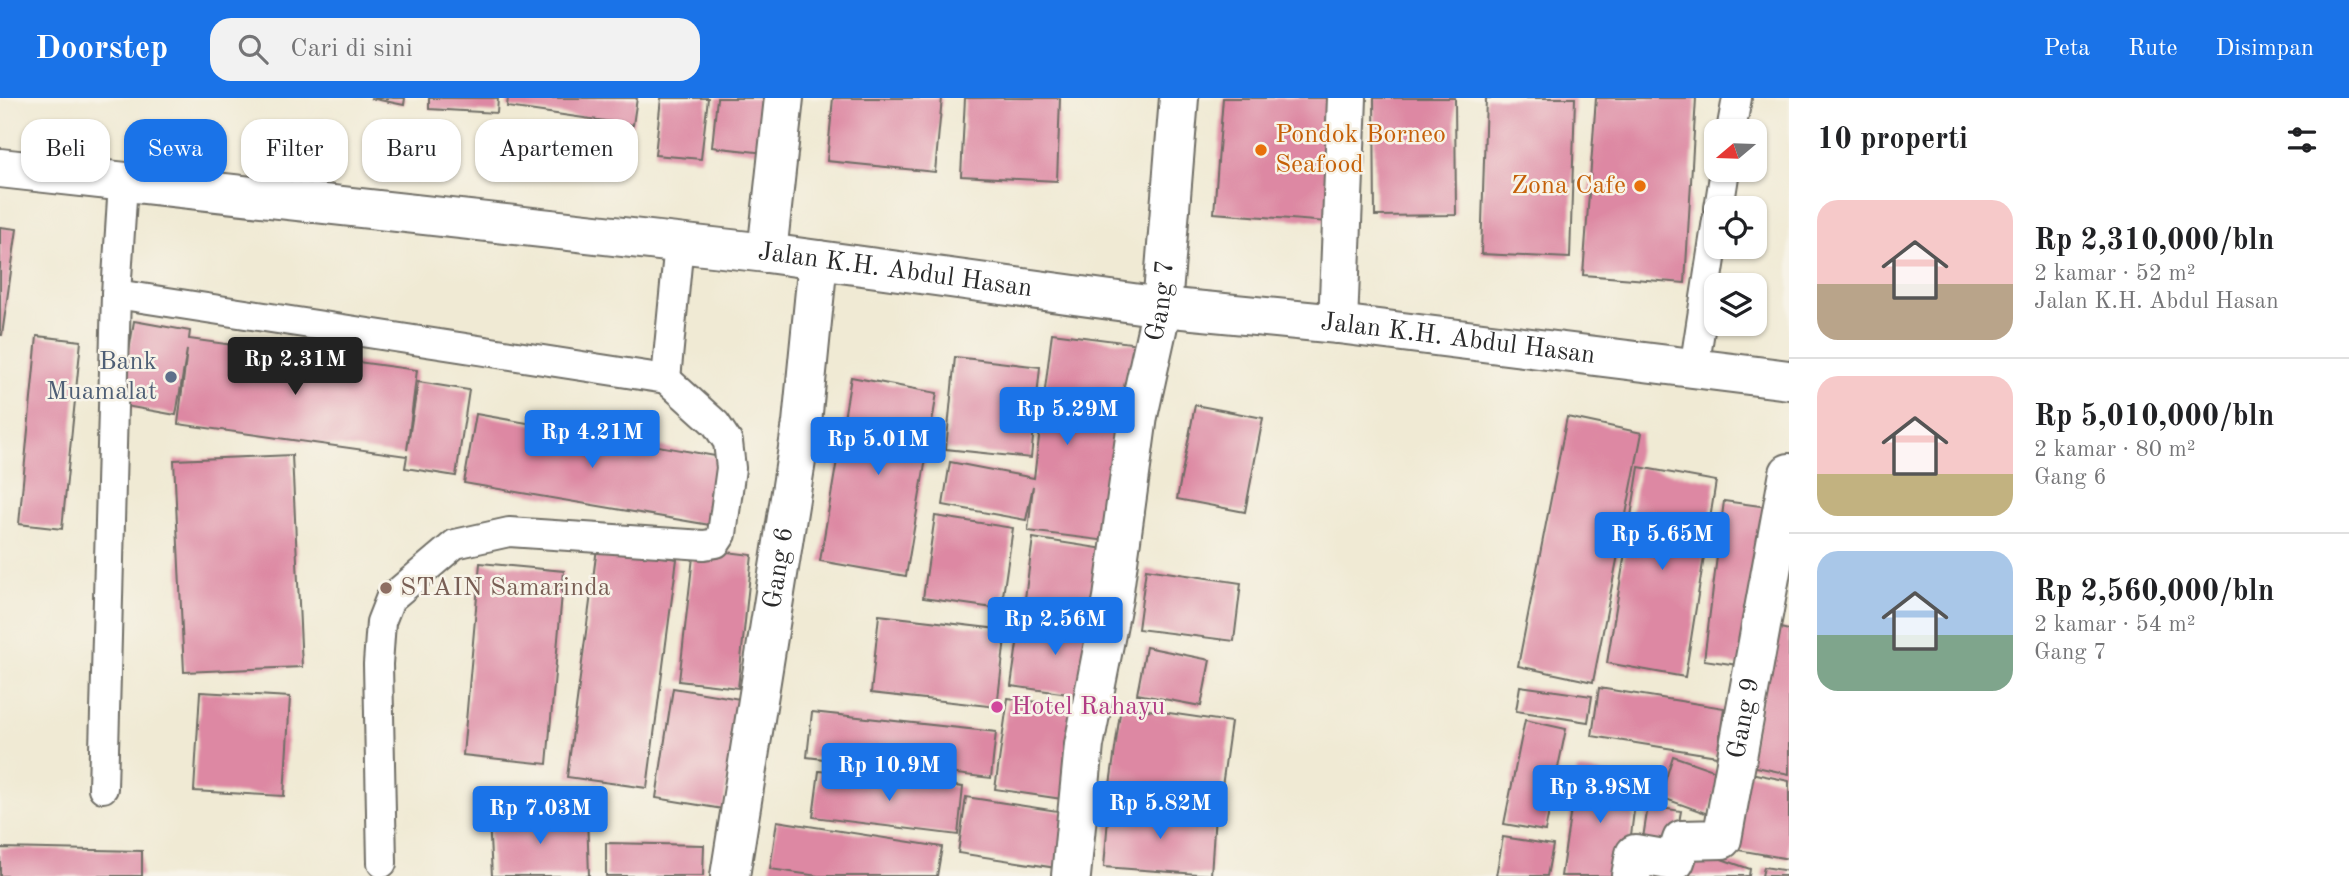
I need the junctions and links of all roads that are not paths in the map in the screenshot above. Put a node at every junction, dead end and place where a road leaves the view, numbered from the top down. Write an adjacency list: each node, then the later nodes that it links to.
1 (784, 98): 9 (street)
2 (1179, 98): 13 (street, Gang 7)
3 (1347, 98): 14 (street)
4 (1737, 98): 5 (lane)
5 (1733, 119)
6 (0, 168): 7 (street, Jalan K.H. Abdul Hasan)
7 (123, 183): 8 (street, Jalan K.H. Abdul Hasan); 12 (lane)
8 (680, 243): 9 (street, Jalan K.H. Abdul Hasan); 16 (lane)
9 (767, 253): 11 (street, Jalan K.H. Abdul Hasan)
10 (1711, 259): 15 (lane)
11 (818, 260): 13 (street, Jalan K.H. Abdul Hasan); 21 (street, Gang 6)
12 (116, 294): 16 (lane); 19 (lane)
13 (1162, 307): 14 (street, Jalan K.H. Abdul Hasan); 22 (street, Gang 7)
14 (1338, 324): 15 (street, Jalan K.H. Abdul Hasan)
15 (1694, 369): 17 (street, Jalan K.H. Abdul Hasan)
16 (666, 379): 20 (lane)
17 (1789, 380)
18 (1789, 473): 23 (street, Gang 9)
19 (103, 788)
20 (382, 863)
21 (730, 876)
22 (1071, 876)
23 (1631, 876)

